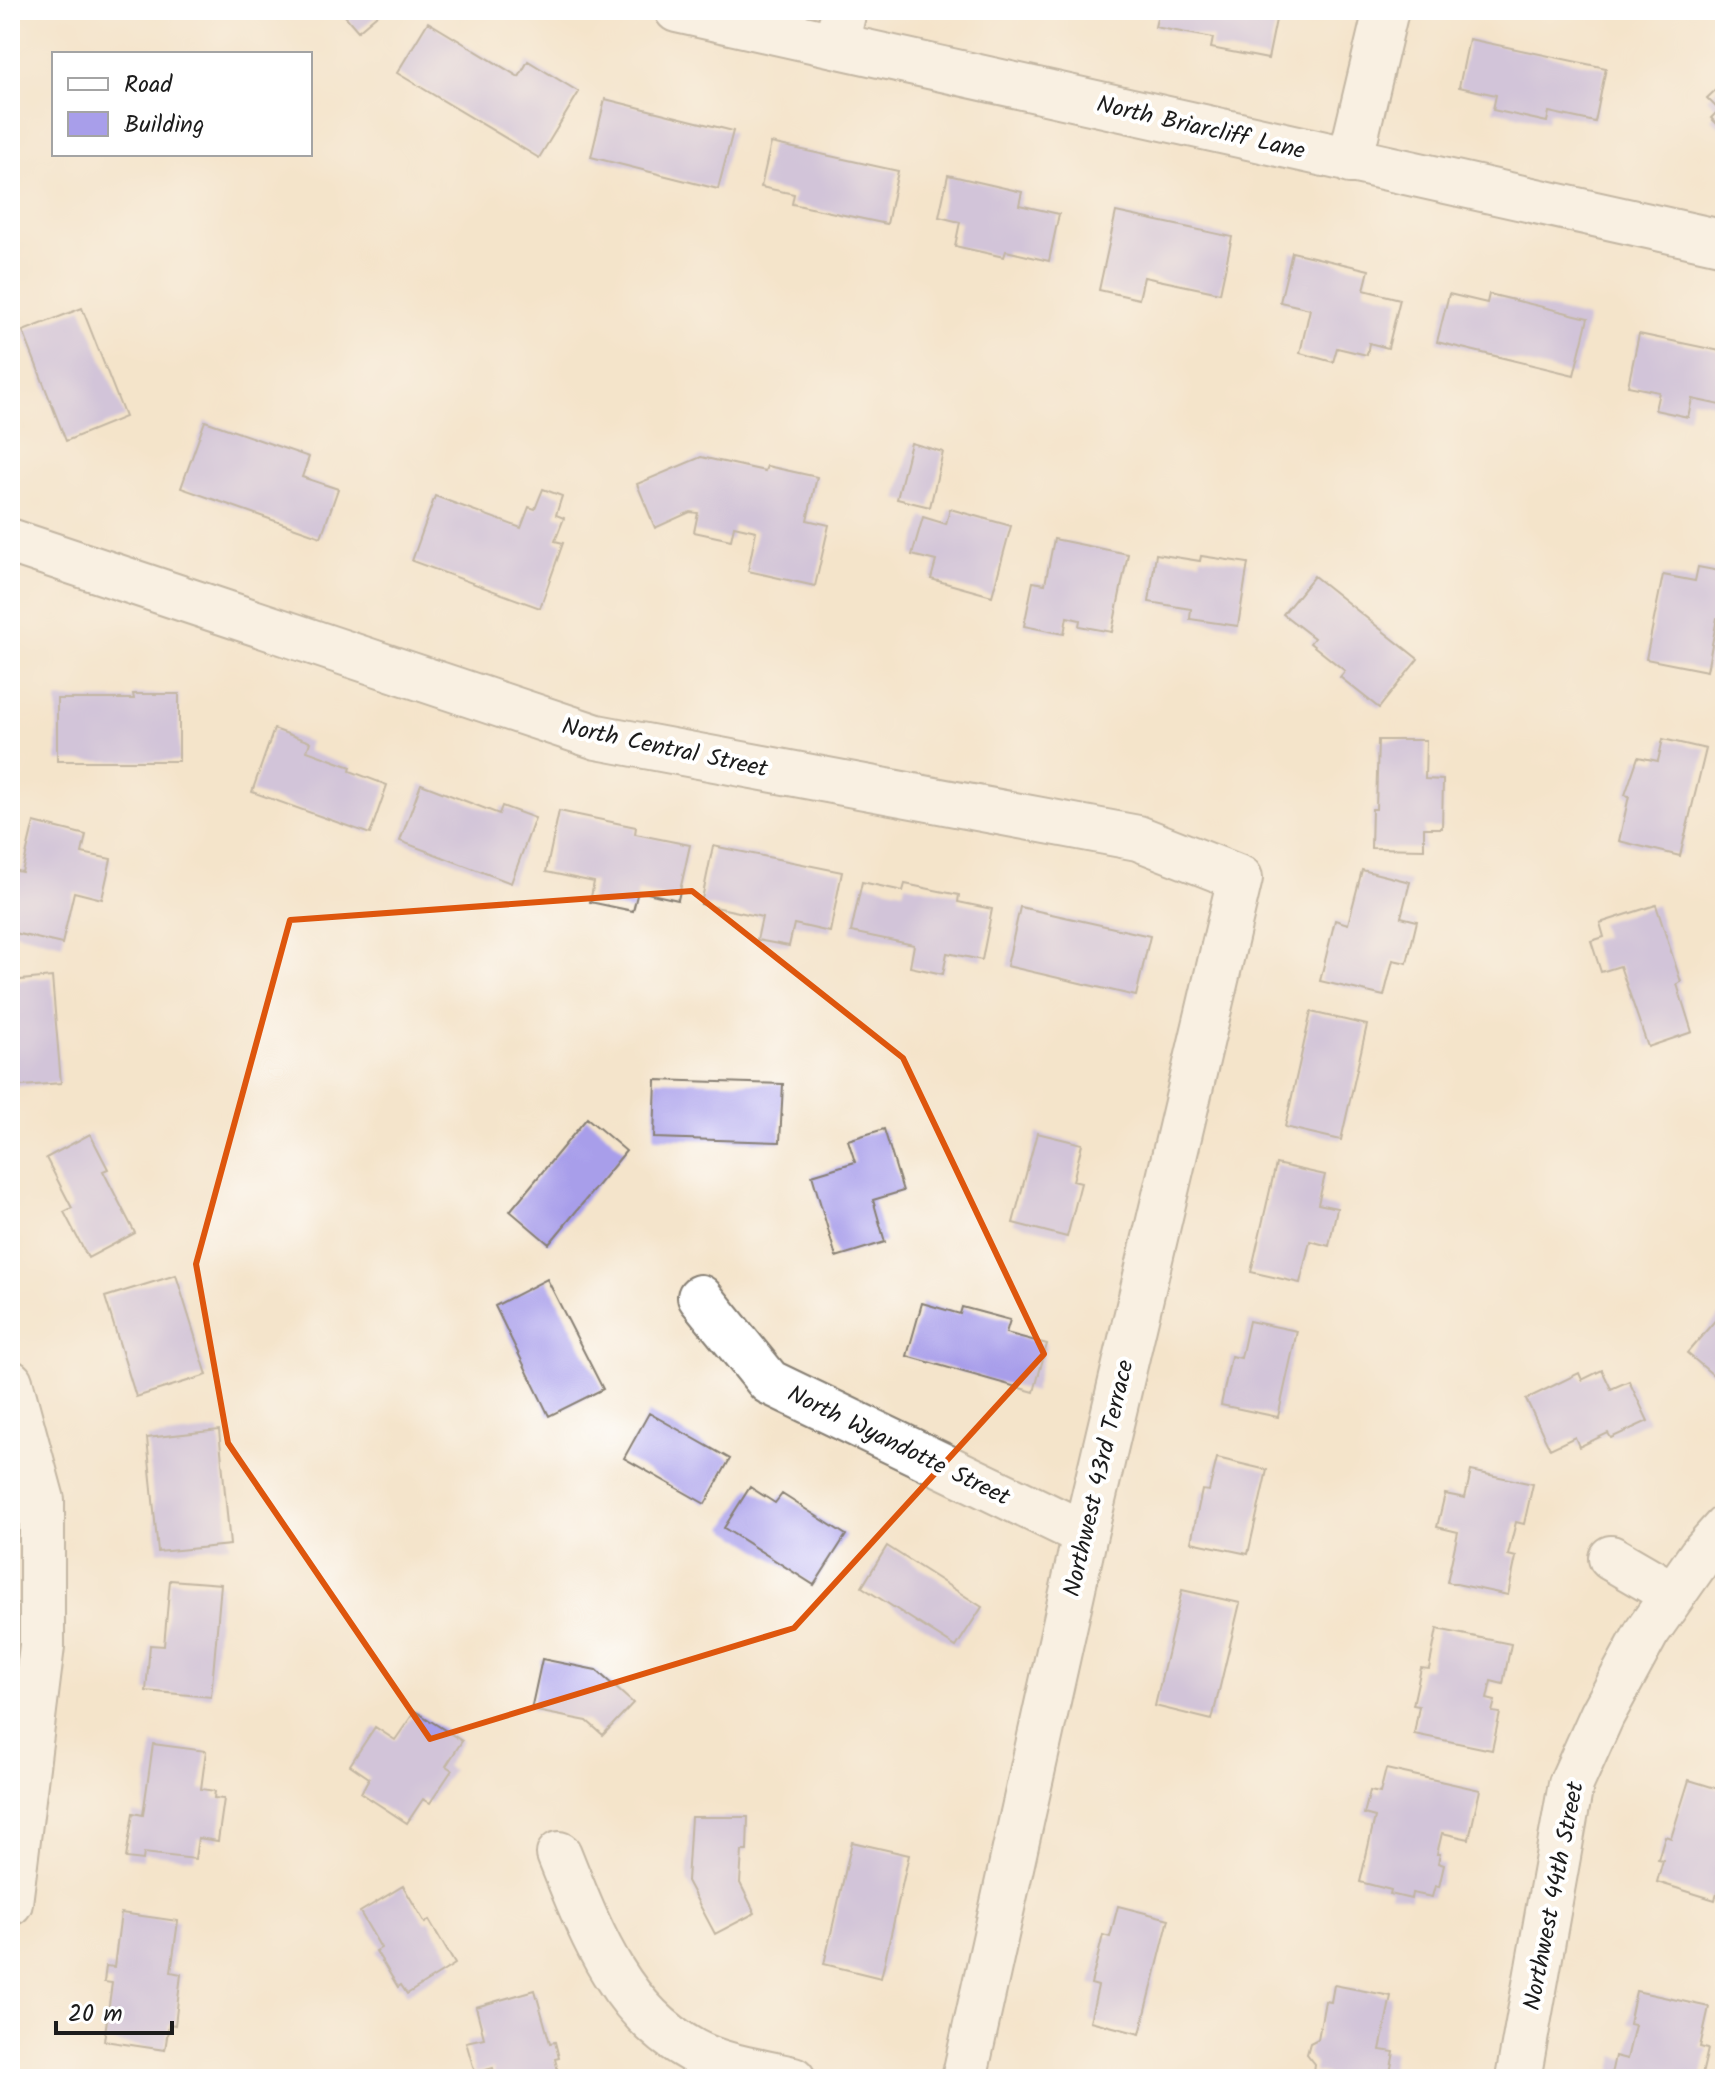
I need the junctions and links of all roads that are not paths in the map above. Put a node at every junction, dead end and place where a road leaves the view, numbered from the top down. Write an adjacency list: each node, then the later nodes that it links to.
1 (677, 10): 3 (street, North Briarcliff Lane)
2 (1386, 10): 4 (street)
3 (840, 28): 4 (street, North Briarcliff Lane)
4 (1350, 161): 5 (street, North Briarcliff Lane)
5 (1725, 243)
6 (10, 541): 7 (street, North Central Street)
7 (1240, 878): 11 (street, Northwest 43rd Terrace)
8 (700, 1297): 11 (street, North Wyandotte Street)
9 (10, 1382): 14 (street)
10 (1725, 1528): 13 (street, Northwest 44th Street)
11 (1085, 1534): 18 (street, Northwest 43rd Terrace)
12 (1611, 1558): 13 (street)
13 (1673, 1594): 19 (street, Northwest 44th Street)
14 (18, 1782): 16 (street)
15 (559, 1854): 17 (street)
16 (10, 1903)
17 (793, 2079)
18 (964, 2079)
19 (1518, 2079)

